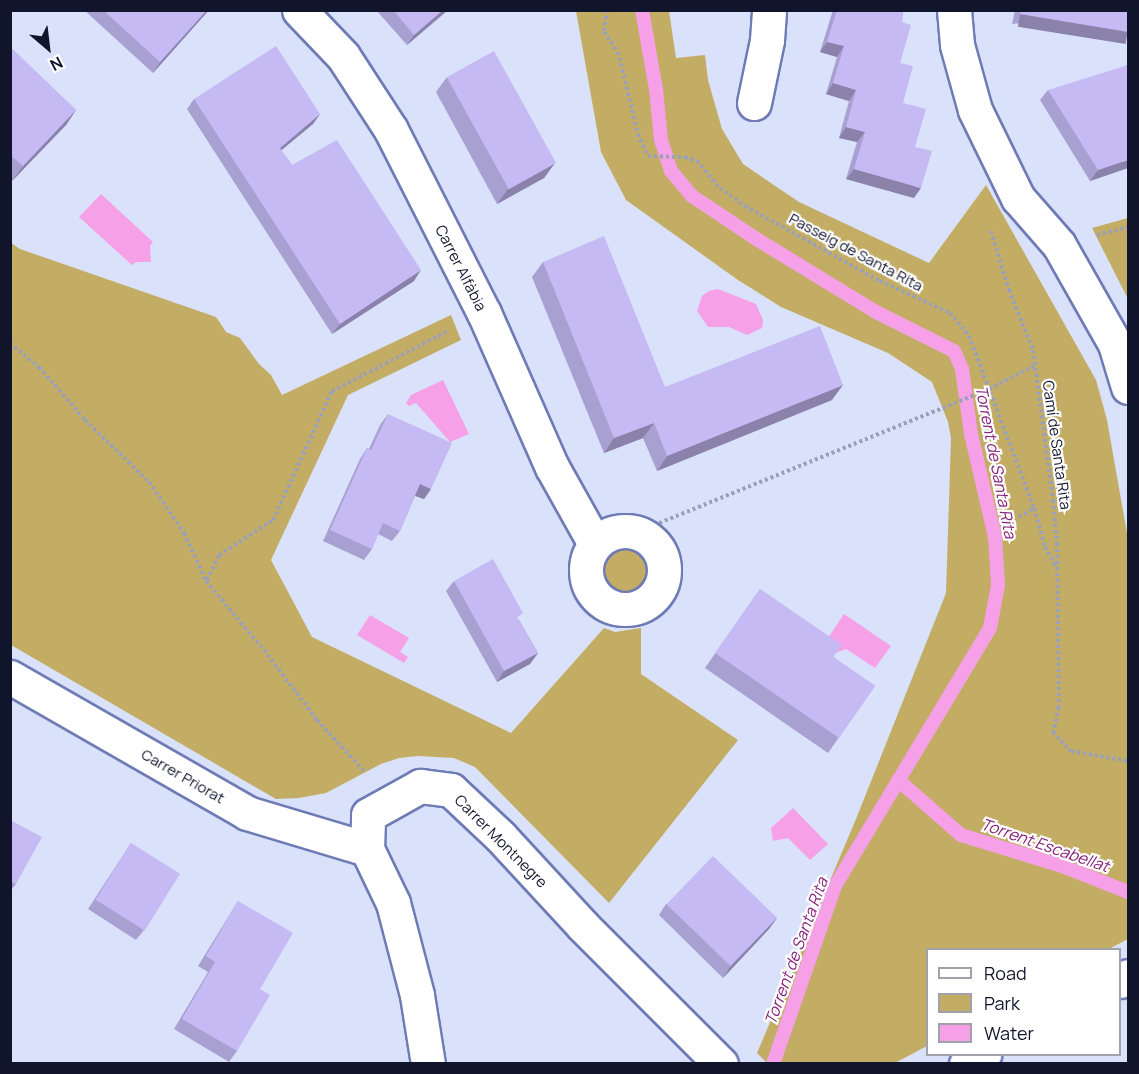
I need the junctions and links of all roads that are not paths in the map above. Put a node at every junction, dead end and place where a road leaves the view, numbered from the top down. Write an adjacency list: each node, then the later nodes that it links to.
1 (299, 10): 6 (street, Carrer Alfàbia)
2 (769, 10): 4 (street)
3 (954, 10): 5 (street)
4 (754, 103)
5 (1128, 387)
6 (595, 544): 6 (street)
7 (10, 677): 8 (street, Carrer Priorat)
8 (367, 849): 10 (street); 11 (street, Carrer Montnegre)
9 (980, 1056): 12 (street)
10 (428, 1064)
11 (721, 1064)
12 (966, 1064)

